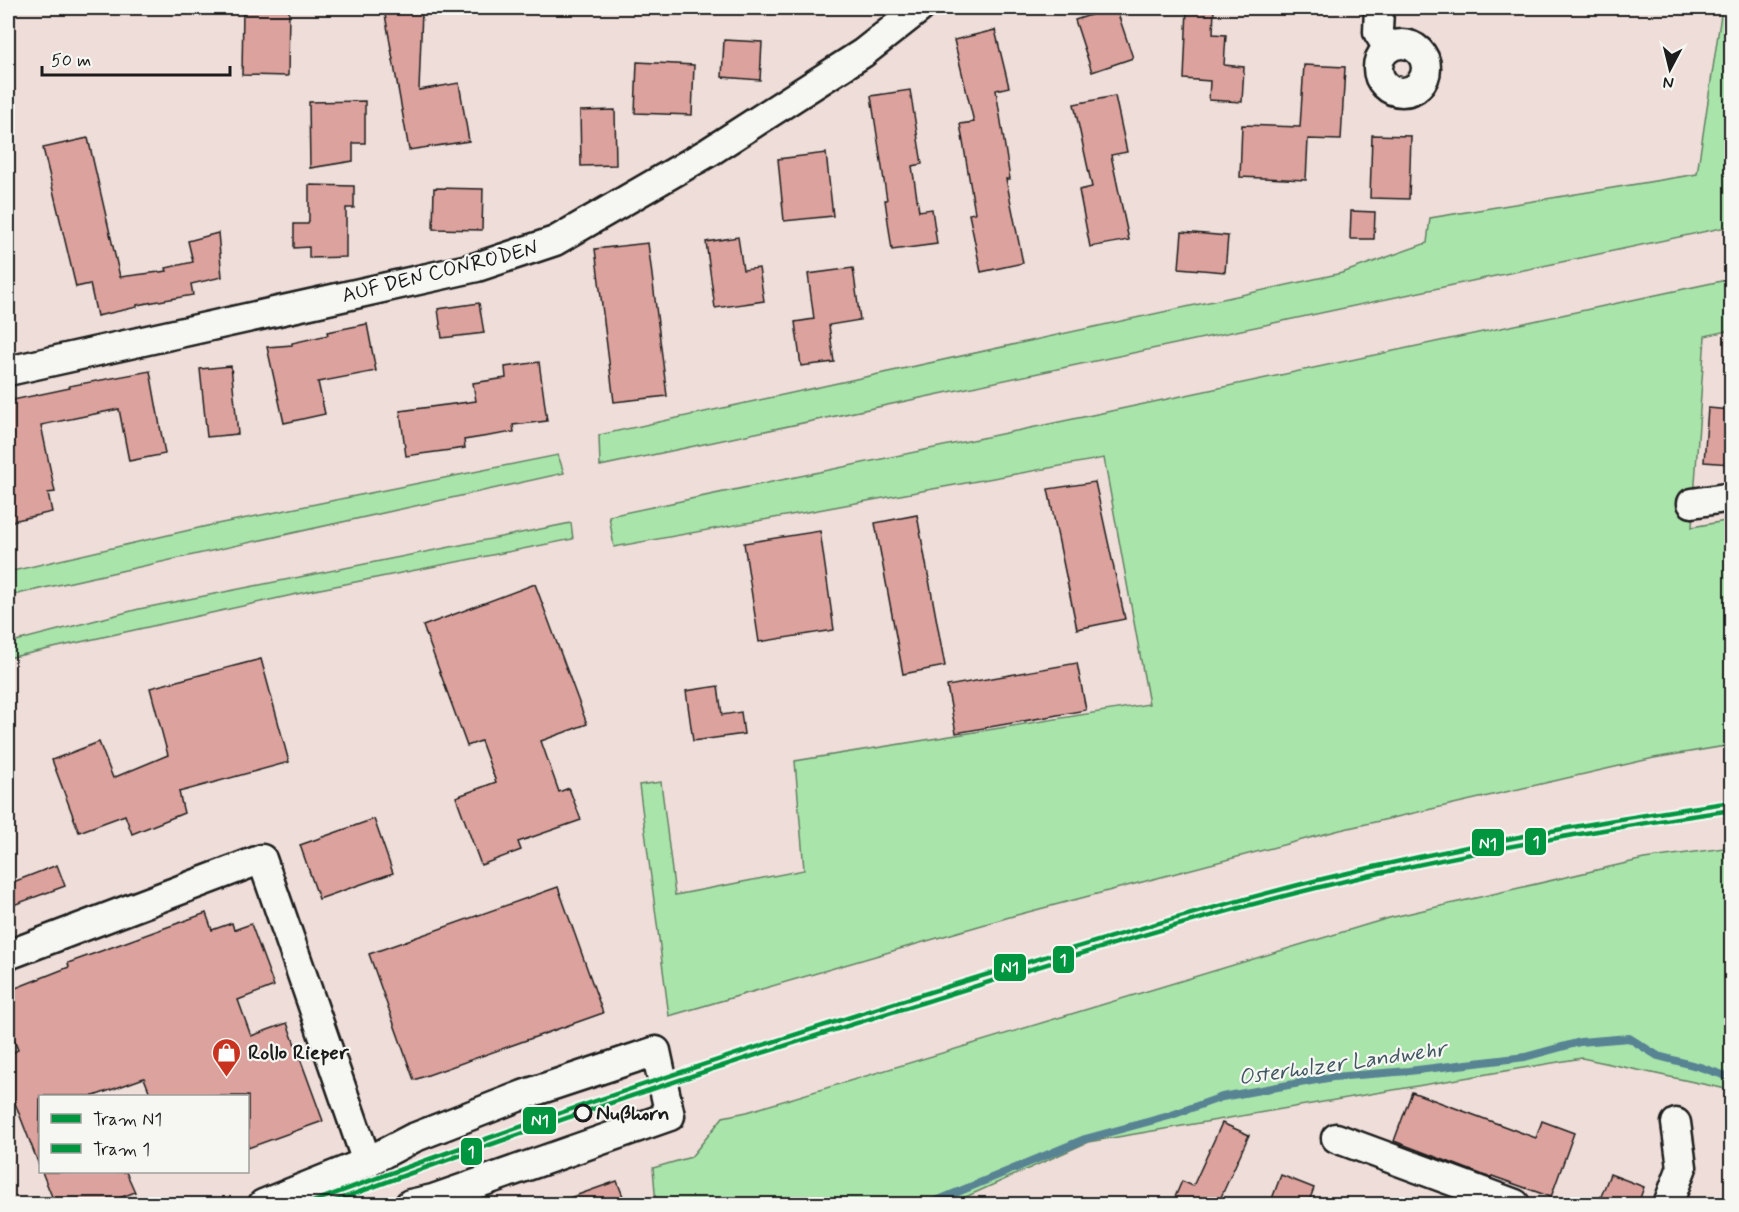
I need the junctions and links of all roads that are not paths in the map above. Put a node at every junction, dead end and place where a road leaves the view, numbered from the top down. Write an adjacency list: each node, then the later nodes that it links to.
1 (920, 8): 4 (street, AUF DEN CONRODEN)
2 (1379, 8): 3 (street)
3 (1388, 48)
4 (8, 371)
5 (1731, 496): 6 (street)
6 (1692, 503)
7 (8, 955): 10 (street)
8 (1676, 1123): 14 (street)
9 (1336, 1138): 13 (street)
10 (367, 1162): 11 (street); 12 (street)
11 (263, 1204)
12 (410, 1204)
13 (1515, 1204)
14 (1668, 1204)

